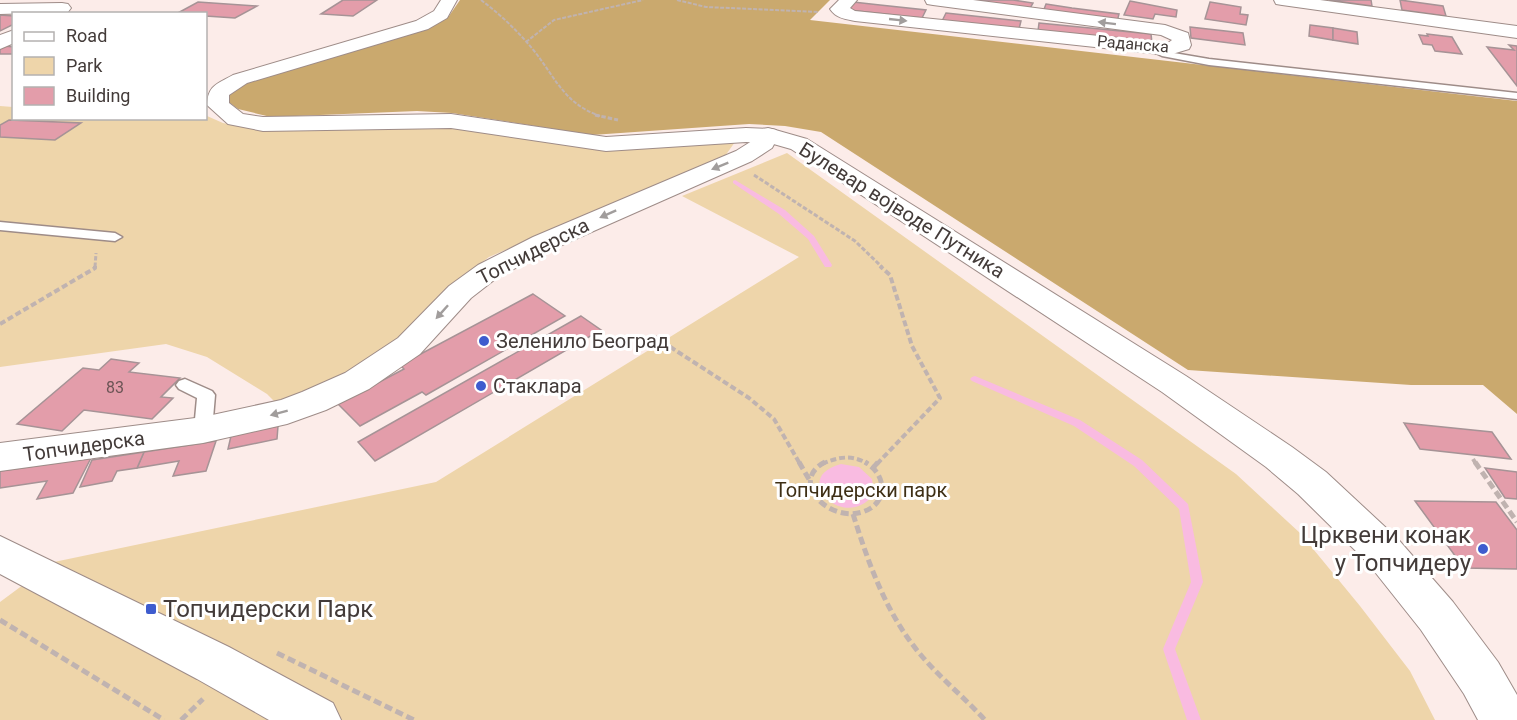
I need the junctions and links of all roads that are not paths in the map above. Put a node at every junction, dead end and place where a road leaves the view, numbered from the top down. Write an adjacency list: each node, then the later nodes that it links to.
1 (449, 0): 10 (street, Булевар војводе Путника)
2 (933, 0): 8 (street, Раданска, one-way to 2)
3 (1282, 0): 7 (street)
4 (845, 6): 8 (street, Раданска, one-way to 8)
5 (64, 7): 6 (street)
6 (0, 9)
7 (1517, 32)
8 (1149, 47): 9 (lane)
9 (1517, 96)
10 (768, 135): 14 (street, Топчидерска, one-way to 14); 18 (street, Булевар војводе Путника)
11 (0, 226): 12 (lane)
12 (115, 237)
13 (185, 385): 14 (lane)
14 (203, 430): 15 (street, Топчидерска)
15 (0, 457)
16 (0, 554): 17 (street)
17 (316, 720)
18 (1504, 720)

